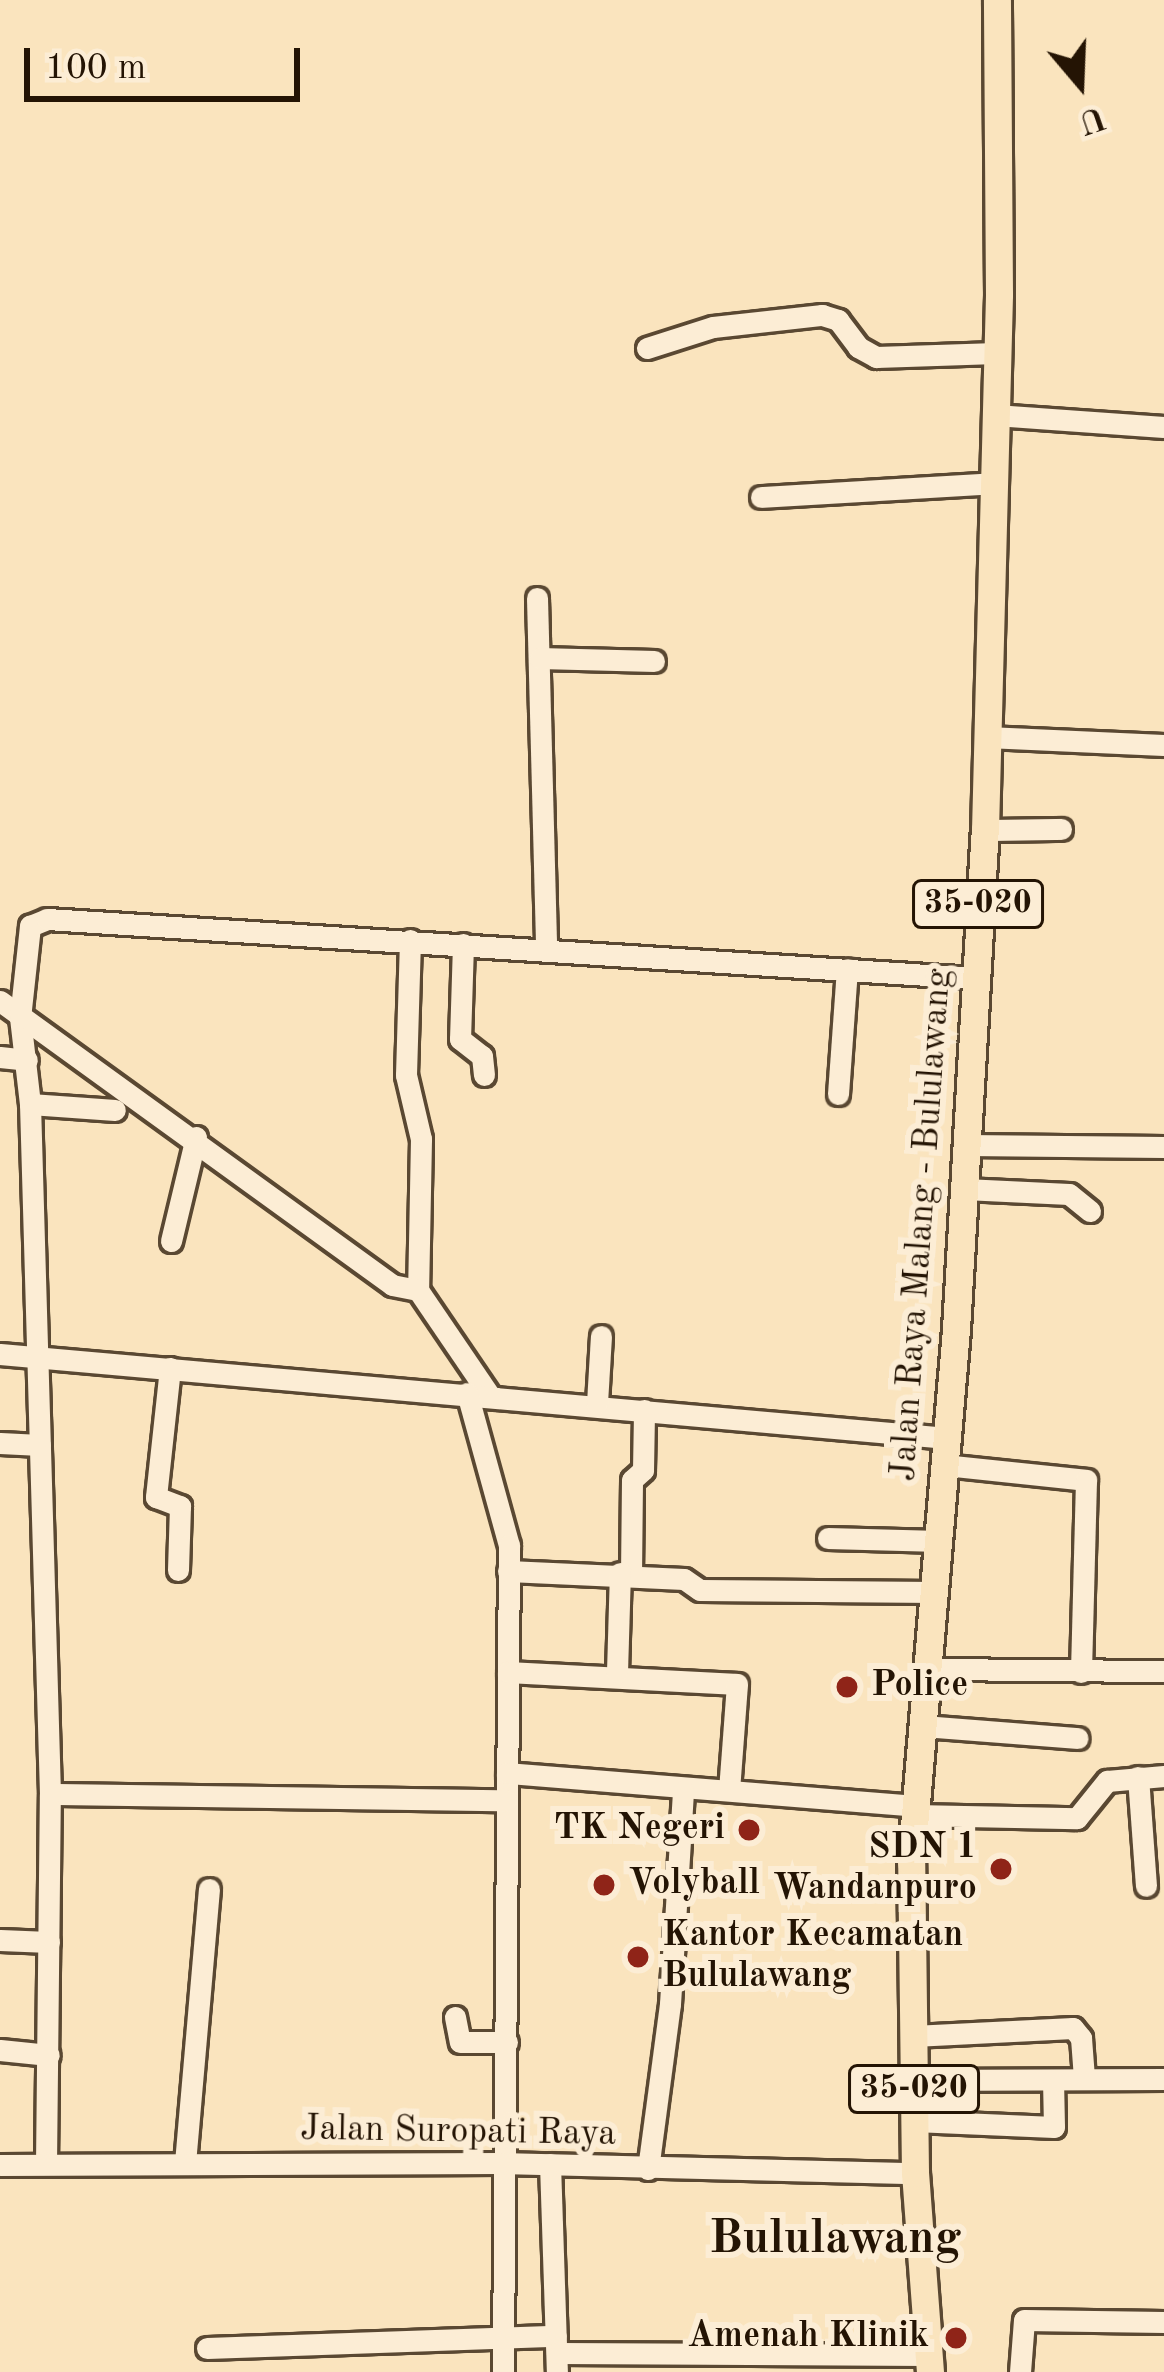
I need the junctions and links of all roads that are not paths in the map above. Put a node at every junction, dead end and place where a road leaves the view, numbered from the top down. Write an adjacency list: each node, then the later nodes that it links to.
1 (997, 0): 3 (main road, Jalan Raya Malang - Bululawang / 35-020)
2 (647, 348): 3 (street)
3 (997, 353): 4 (main road, Jalan Raya Malang - Bululawang / 35-020)
4 (995, 416): 5 (street); 6 (main road, Jalan Raya Malang - Bululawang / 35-020)
5 (1164, 428)
6 (995, 483): 7 (street); 11 (main road, Jalan Raya Malang - Bululawang / 35-020)
7 (761, 497)
8 (537, 598): 9 (street)
9 (540, 658): 10 (street); 17 (street)
10 (654, 661)
11 (986, 737): 12 (street); 14 (main road, Jalan Raya Malang - Bululawang / 35-020)
12 (1164, 746)
13 (1061, 829): 14 (street)
14 (985, 830): 19 (main road, Jalan Raya Malang - Bululawang / 35-020)
15 (410, 940): 16 (street); 20 (street); 33 (street)
16 (463, 944): 17 (street); 23 (street)
17 (546, 951): 18 (street)
18 (847, 969): 19 (street); 24 (street)
19 (974, 978): 28 (main road, Jalan Raya Malang - Bululawang / 35-020)
20 (6, 1002): 22 (street); 27 (street)
21 (0, 1057): 22 (street)
22 (27, 1060): 25 (street)
23 (484, 1075)
24 (838, 1094)
25 (31, 1104): 26 (street); 36 (street)
26 (115, 1110)
27 (196, 1137): 32 (street); 33 (street)
28 (966, 1145): 29 (street); 30 (main road, Jalan Raya Malang - Bululawang / 35-020)
29 (1164, 1147)
30 (964, 1190): 31 (street); 43 (main road, Jalan Raya Malang - Bululawang / 35-020)
31 (1090, 1211)
32 (171, 1241)
33 (418, 1290): 38 (street)
34 (601, 1336): 39 (street)
35 (0, 1354): 36 (street)
36 (37, 1356): 37 (street); 42 (street)
37 (170, 1367): 38 (street); 46 (street)
38 (477, 1393): 39 (street); 47 (street)
39 (597, 1403): 40 (street)
40 (644, 1410): 43 (street); 48 (street)
41 (0, 1443): 42 (street)
42 (40, 1445): 62 (street)
43 (945, 1451): 45 (main road, Jalan Raya Malang - Bululawang / 35-020); 54 (street)
44 (828, 1538): 45 (street)
45 (939, 1541): 49 (main road, Jalan Raya Malang - Bululawang / 35-020)
46 (178, 1570)
47 (508, 1571): 48 (street); 52 (street)
48 (625, 1575): 49 (street); 53 (street)
49 (935, 1592): 50 (main road, Jalan Raya Malang - Bululawang / 35-020)
50 (930, 1669): 54 (street); 55 (main road, Jalan Raya Malang - Bululawang / 35-020)
51 (1164, 1671): 54 (street)
52 (508, 1672): 53 (street); 57 (street)
53 (617, 1672): 61 (street)
54 (1082, 1672)
55 (924, 1726): 56 (street); 64 (main road, Jalan Raya Malang - Bululawang / 35-020)
56 (1078, 1738)
57 (507, 1773): 60 (street); 63 (street)
58 (1164, 1776): 59 (street)
59 (1138, 1778): 64 (street); 65 (street)
60 (683, 1790): 61 (street); 84 (street)
61 (729, 1790): 64 (street)
62 (50, 1794): 63 (street); 68 (street)
63 (506, 1800): 71 (street)
64 (915, 1810): 70 (main road, 35-020)
65 (1146, 1886)
66 (209, 1889): 79 (street)
67 (0, 1940): 68 (street)
68 (49, 1942): 73 (street)
69 (455, 2017): 71 (street)
70 (913, 2036): 74 (street); 76 (main road, 35-020)
71 (507, 2042): 80 (street)
72 (0, 2050): 73 (street)
73 (49, 2054): 81 (street)
74 (1084, 2078): 75 (street); 77 (street)
75 (1164, 2079)
76 (914, 2080): 77 (street); 78 (main road, 35-020)
77 (1053, 2080): 78 (street)
78 (914, 2121): 85 (main road, 35-020)
79 (185, 2163): 80 (street, Jalan Suropati Raya); 81 (street, Jalan Suropati Raya)
80 (505, 2163): 82 (street, Jalan Suropati Raya); 87 (street)
81 (46, 2164): 83 (street, Jalan Suropati Raya)
82 (550, 2164): 84 (street, Jalan Suropati Raya); 89 (street)
83 (0, 2165)
84 (648, 2169): 85 (street, Jalan Suropati Raya)
85 (915, 2173): 91 (main road, 35-020)
86 (1164, 2322): 93 (street)
87 (503, 2334): 88 (street); 89 (street); 92 (street)
88 (207, 2348)
89 (557, 2354): 90 (street)
90 (706, 2363): 91 (street)
91 (929, 2363)
92 (503, 2372)
93 (1020, 2372)

